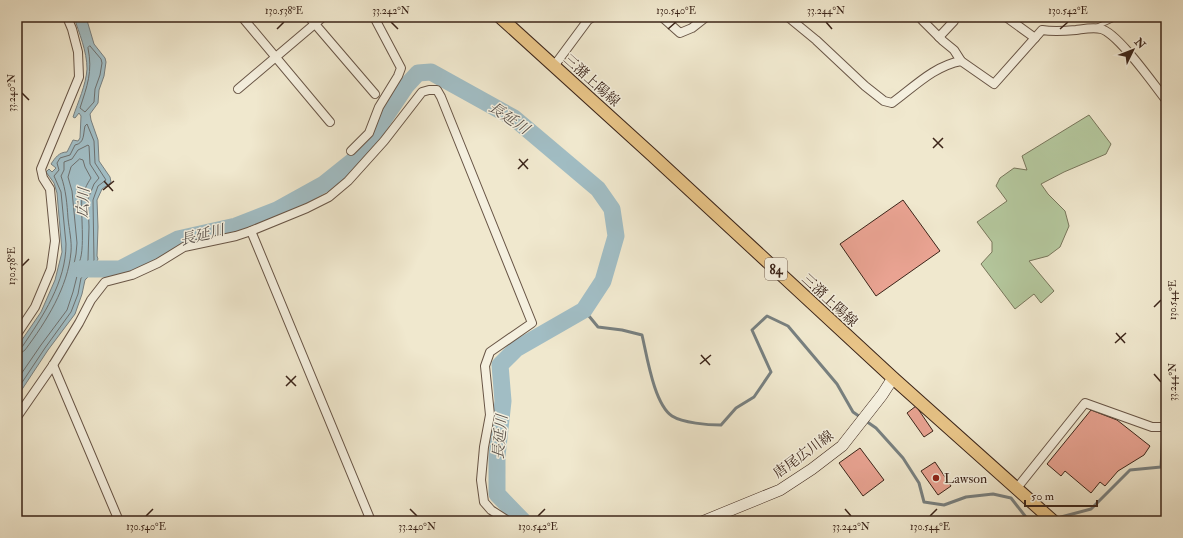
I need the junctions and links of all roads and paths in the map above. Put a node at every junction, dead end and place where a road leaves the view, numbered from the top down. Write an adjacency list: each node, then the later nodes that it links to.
1 (67, 17): 28 (street)
2 (242, 17): 19 (street)
3 (309, 17): 15 (street)
4 (323, 17): 15 (street)
5 (374, 17): 26 (street)
6 (500, 17): 21 (main road, 三潴上陽線 / 84)
7 (592, 17): 21 (street)
8 (662, 17): 9 (street)
9 (706, 17)
10 (788, 17): 20 (street)
11 (1006, 17): 18 (street)
12 (1118, 17): 16 (lane)
13 (922, 20): 17 (street)
14 (954, 22): 17 (street)
15 (315, 24): 19 (street); 23 (street)
16 (1094, 28): 18 (street); 24 (street)
17 (939, 37): 20 (street)
18 (1035, 38): 20 (street)
19 (275, 58): 22 (street); 25 (street)
20 (961, 60)
21 (554, 66): 30 (main road, 三潴上陽線 / 84)
22 (238, 89)
23 (375, 94)
24 (1166, 100)
25 (330, 122)
26 (351, 152)
27 (251, 231): 29 (street); 35 (street); 36 (street)
28 (17, 334)
29 (53, 365): 31 (street); 34 (street)
30 (893, 378): 33 (main road, 三潴上陽線 / 84); 37 (main road, 唐尾広川線)
31 (17, 417)
32 (1163, 427): 33 (street)
33 (1017, 488): 38 (main road, 三潴上陽線 / 84)
34 (119, 521)
35 (371, 521)
36 (508, 521)
37 (704, 521)
38 (1053, 521)

